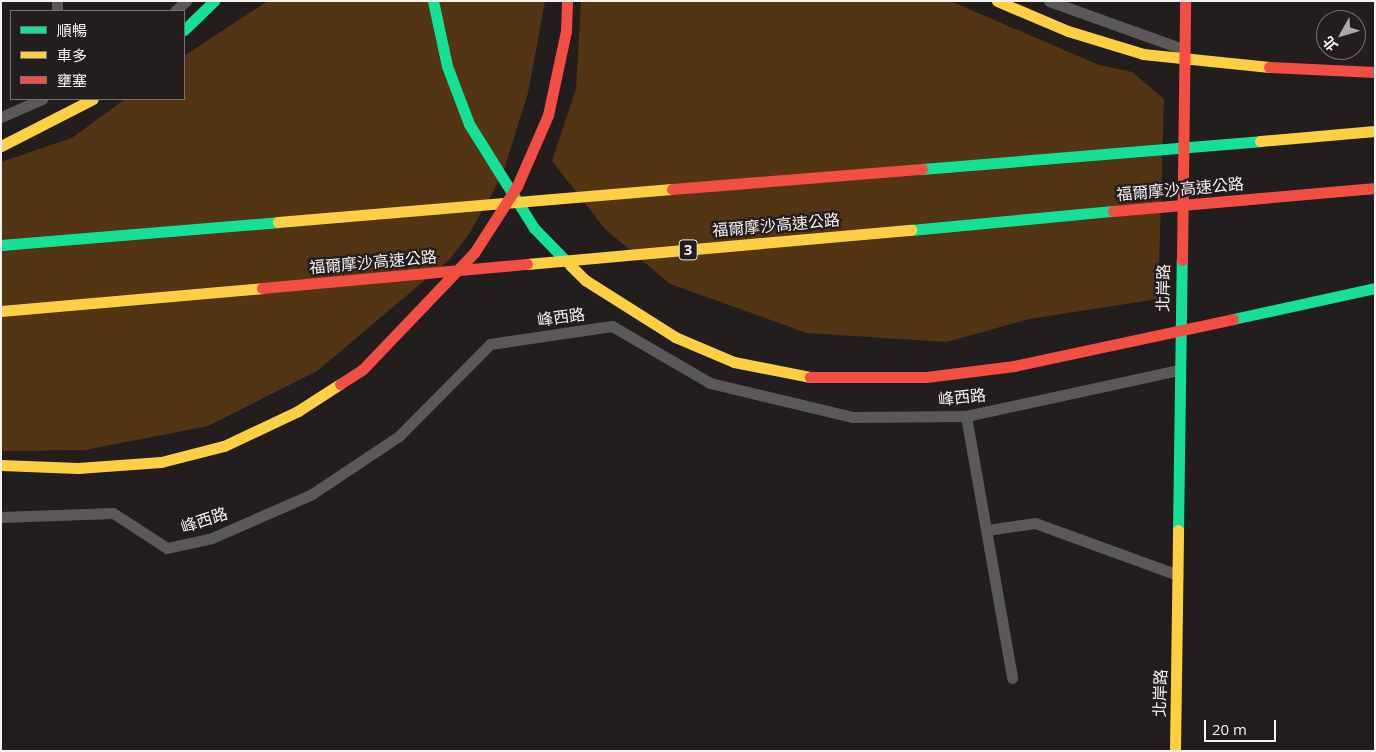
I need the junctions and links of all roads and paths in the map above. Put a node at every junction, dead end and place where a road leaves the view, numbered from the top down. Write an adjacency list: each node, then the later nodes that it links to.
1 (186, 1): 8 (lane)
2 (214, 1): 9 (main road)
3 (433, 1): 19 (main road)
4 (567, 1): 23 (main road)
5 (998, 1): 11 (main road)
6 (1049, 1): 10 (lane)
7 (1185, 1): 10 (main road, 北岸路)
8 (177, 10)
9 (185, 29)
10 (1184, 50): 21 (main road, 北岸路)
11 (1375, 72)
12 (40, 100): 14 (lane)
13 (91, 100): 16 (main road)
14 (1, 117)
15 (1375, 131): 18 (main road)
16 (1, 146)
17 (1375, 188): 20 (main road, 福爾摩沙高速公路 / 3)
18 (1, 246)
19 (1375, 288)
20 (1, 311)
21 (1179, 370): 22 (lane, 峰西路); 26 (main road, 北岸路)
22 (966, 416): 24 (lane, 峰西路); 25 (lane)
23 (1, 466)
24 (1, 517)
25 (987, 530): 26 (lane); 27 (lane)
26 (1180, 576): 28 (main road, 北岸路)
27 (1012, 678)
28 (1175, 751)

